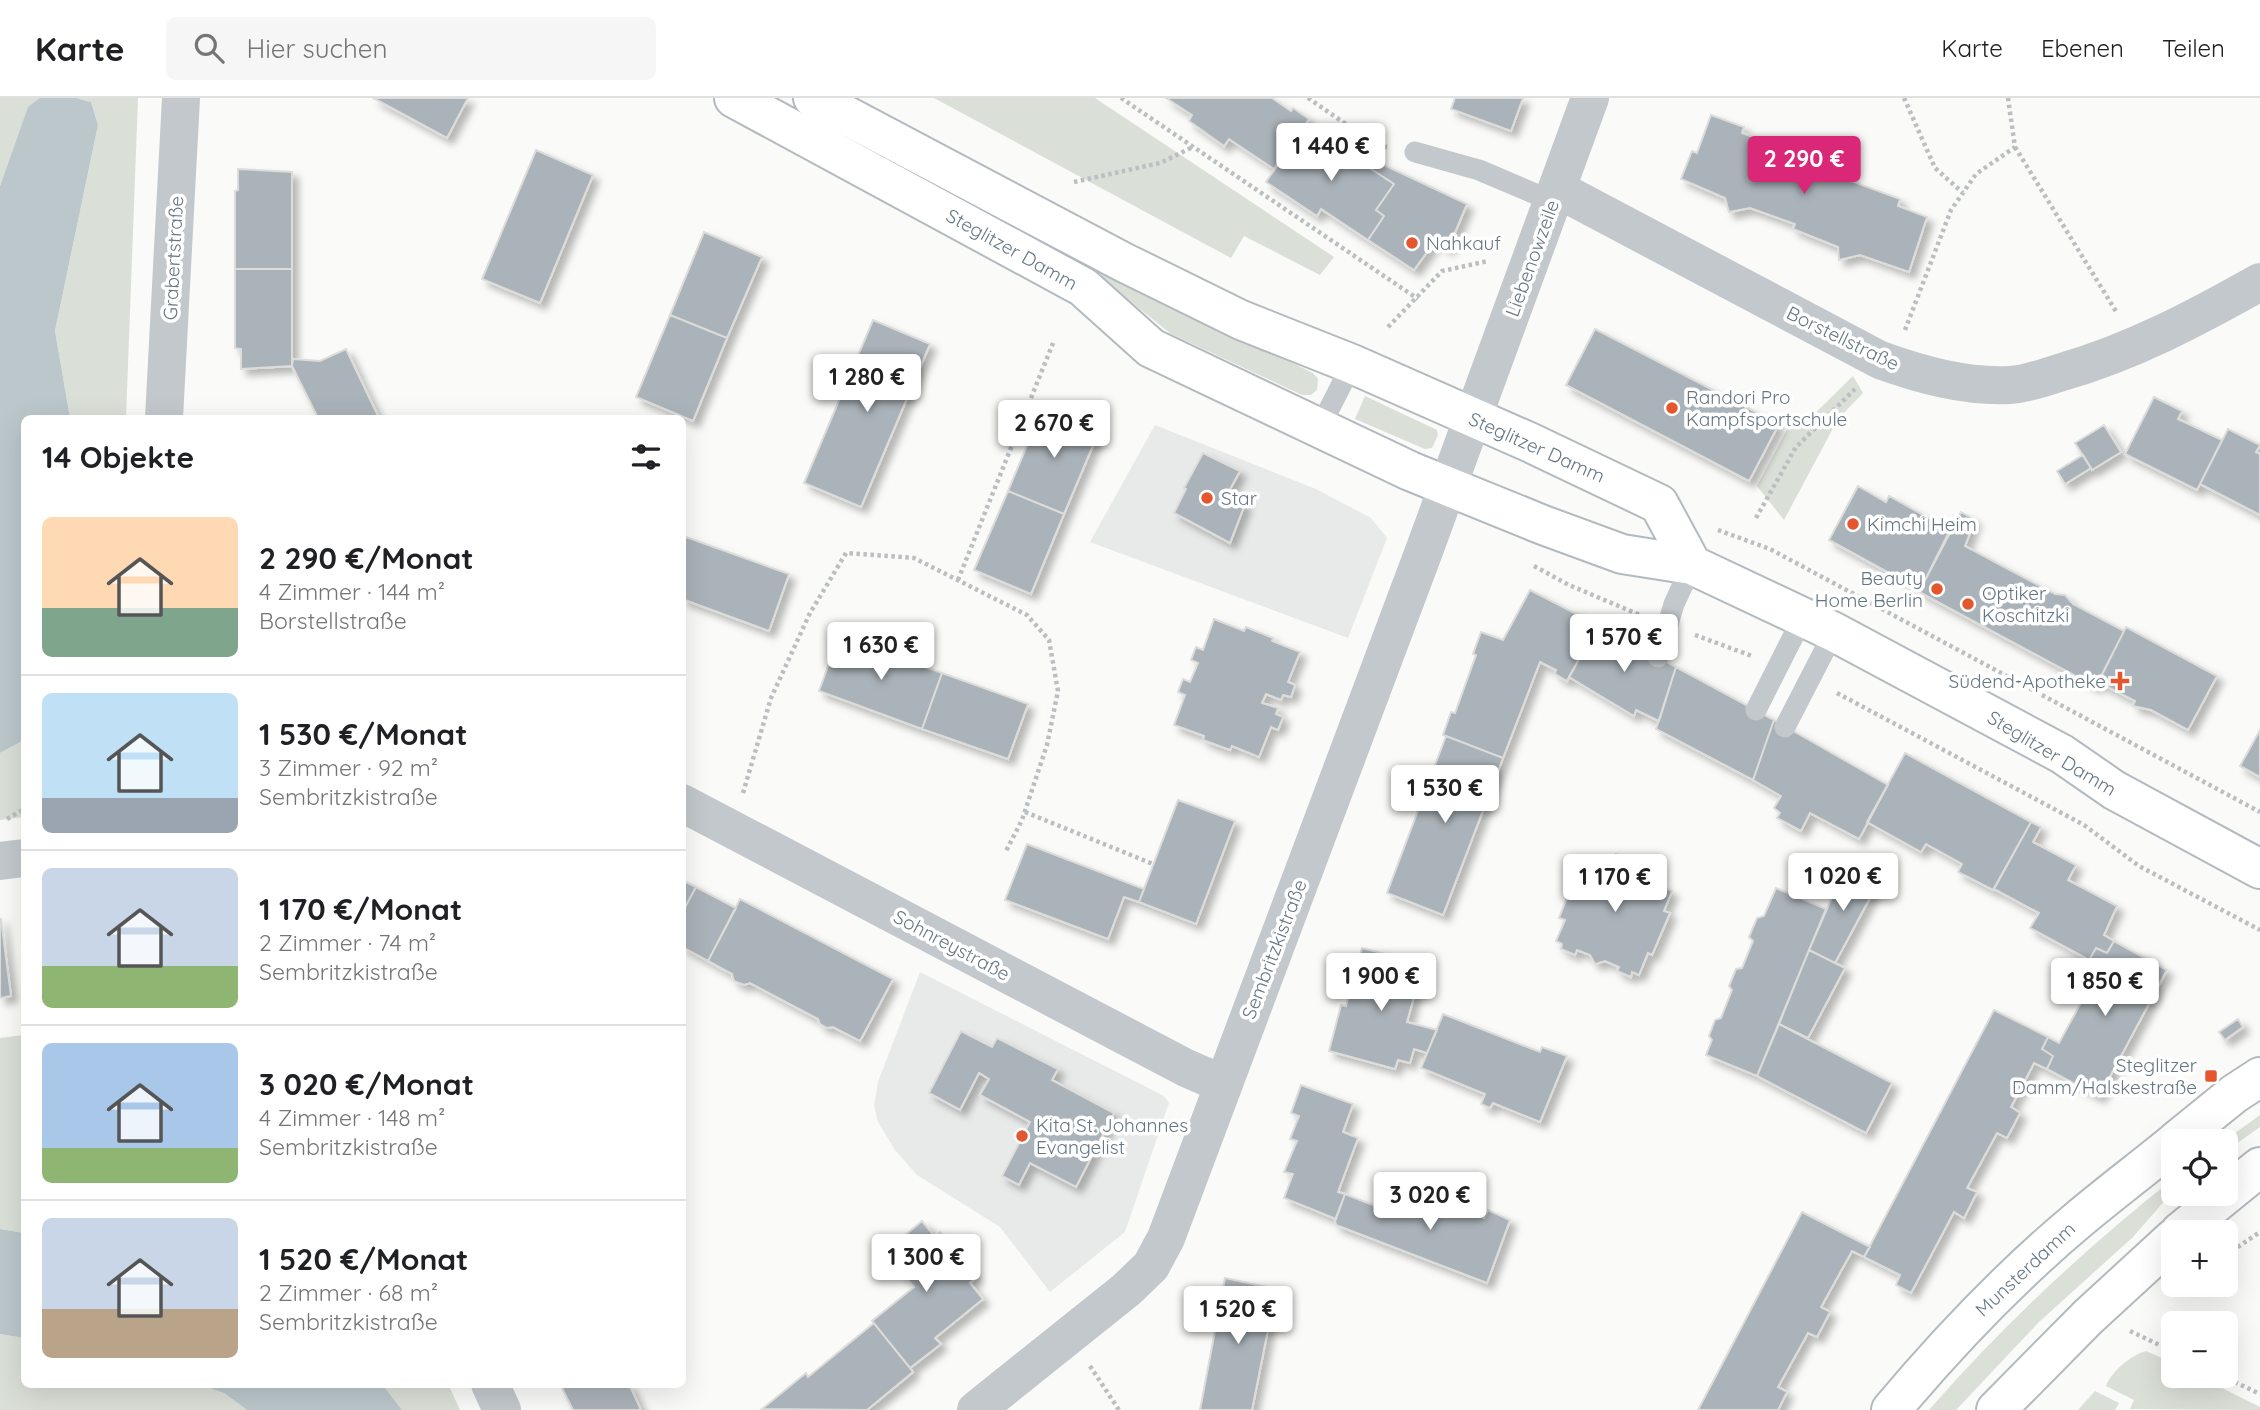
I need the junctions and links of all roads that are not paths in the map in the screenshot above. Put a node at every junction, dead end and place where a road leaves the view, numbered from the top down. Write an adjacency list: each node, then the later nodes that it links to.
1 (181, 98): 9 (street, Grabertstraße)
2 (734, 98): 11 (main road, Steglitzer Damm)
3 (813, 98): 8 (main road, Steglitzer Damm)
4 (1590, 98): 6 (street, Liebenowzeile)
5 (1415, 152): 6 (lane)
6 (1555, 195): 7 (street, Borstellstraße); 10 (street, Liebenowzeile)
7 (2260, 282)
8 (1352, 364): 10 (main road, Steglitzer Damm); 11 (lane)
9 (164, 415)
10 (1473, 418): 12 (street, Sembritzkistraße); 13 (main road, Steglitzer Damm)
11 (1319, 429): 12 (main road, Steglitzer Damm)
12 (1448, 485): 13 (main road, Steglitzer Damm); 23 (street, Sembritzkistraße)
13 (1692, 565): 14 (main road, Steglitzer Damm); 15 (lane)
14 (1819, 625): 16 (lane); 17 (lane); 21 (main road, Steglitzer Damm)
15 (1658, 657)
16 (1756, 710)
17 (1785, 727)
18 (686, 805): 23 (street, Sohnreystraße)
19 (21, 858): 20 (street)
20 (0, 862)
21 (2260, 869)
22 (2260, 1077): 24 (main road, Munsterdamm)
23 (1223, 1084): 31 (street, Sembritzkistraße)
24 (2191, 1129)
25 (2161, 1153): 32 (main road, Munsterdamm)
26 (2260, 1167): 27 (main road)
27 (2195, 1220)
28 (2161, 1250): 33 (main road)
29 (492, 1388): 30 (street)
30 (502, 1410)
31 (976, 1410)
32 (1891, 1410)
33 (1996, 1410)

